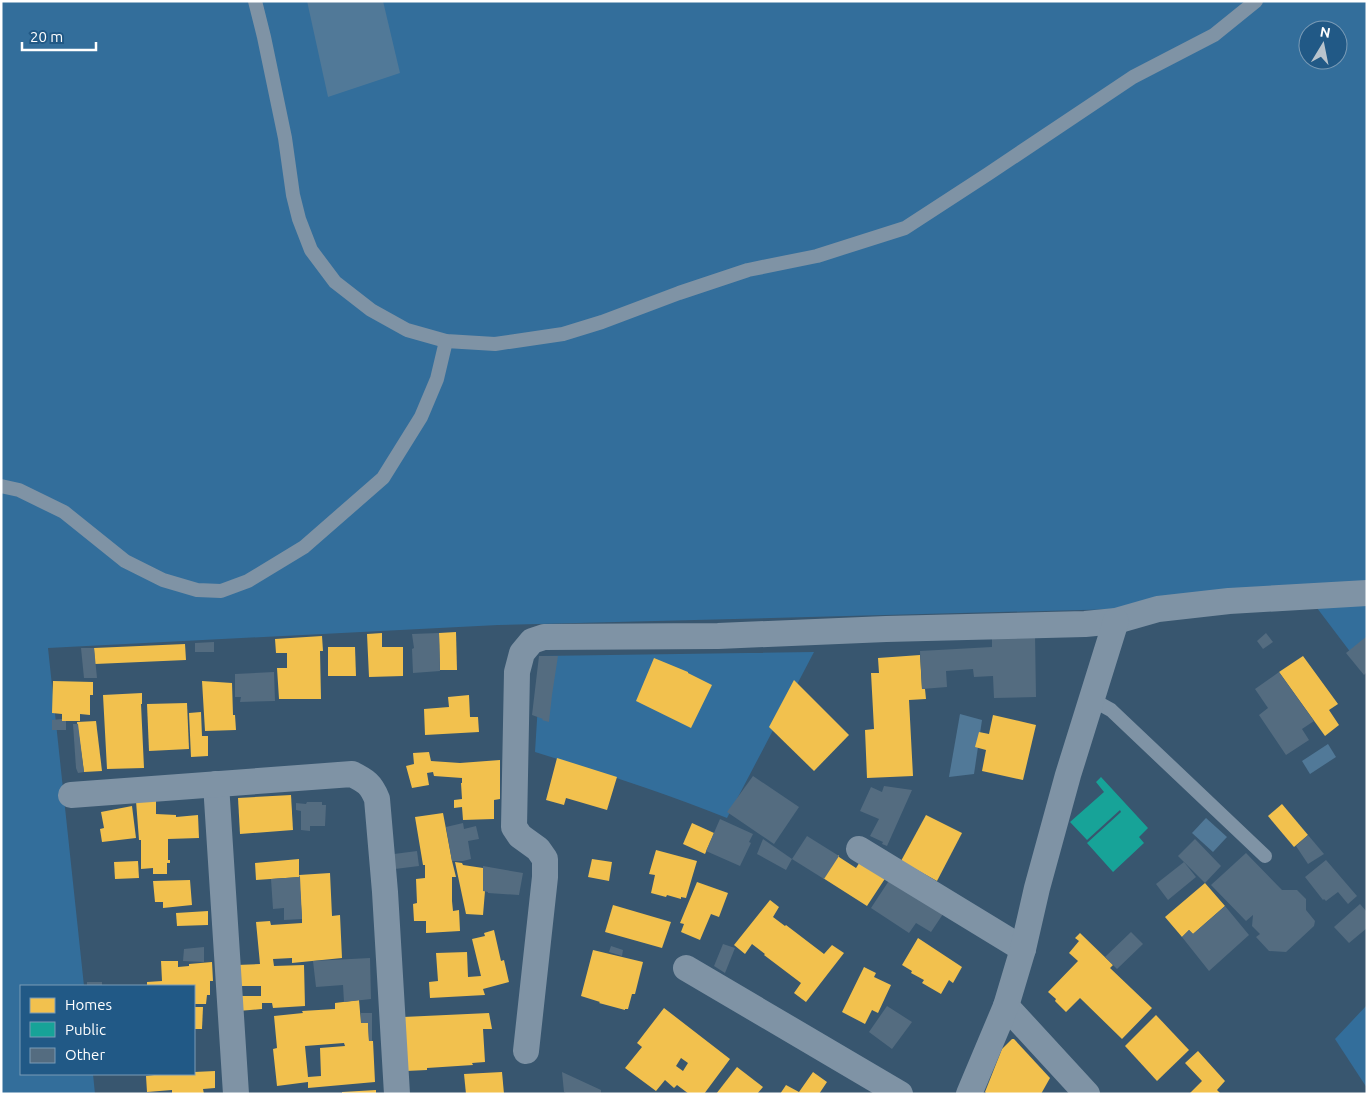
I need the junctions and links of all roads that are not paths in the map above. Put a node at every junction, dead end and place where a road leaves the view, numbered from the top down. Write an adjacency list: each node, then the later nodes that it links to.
1 (255, 1): 3 (lane)
2 (1256, 1): 3 (lane)
3 (446, 341): 4 (lane)
4 (1, 486)
5 (1367, 593): 6 (street)
6 (1116, 621): 7 (street); 15 (street)
7 (1091, 699): 11 (lane); 12 (street)
8 (216, 784): 9 (street); 16 (street); 17 (street)
9 (72, 795)
10 (859, 849): 12 (street)
11 (1265, 856)
12 (1023, 950): 14 (street)
13 (686, 968): 18 (street)
14 (1006, 1006): 19 (street); 20 (street)
15 (526, 1051)
16 (236, 1094)
17 (397, 1094)
18 (900, 1094)
19 (969, 1094)
20 (1087, 1094)

